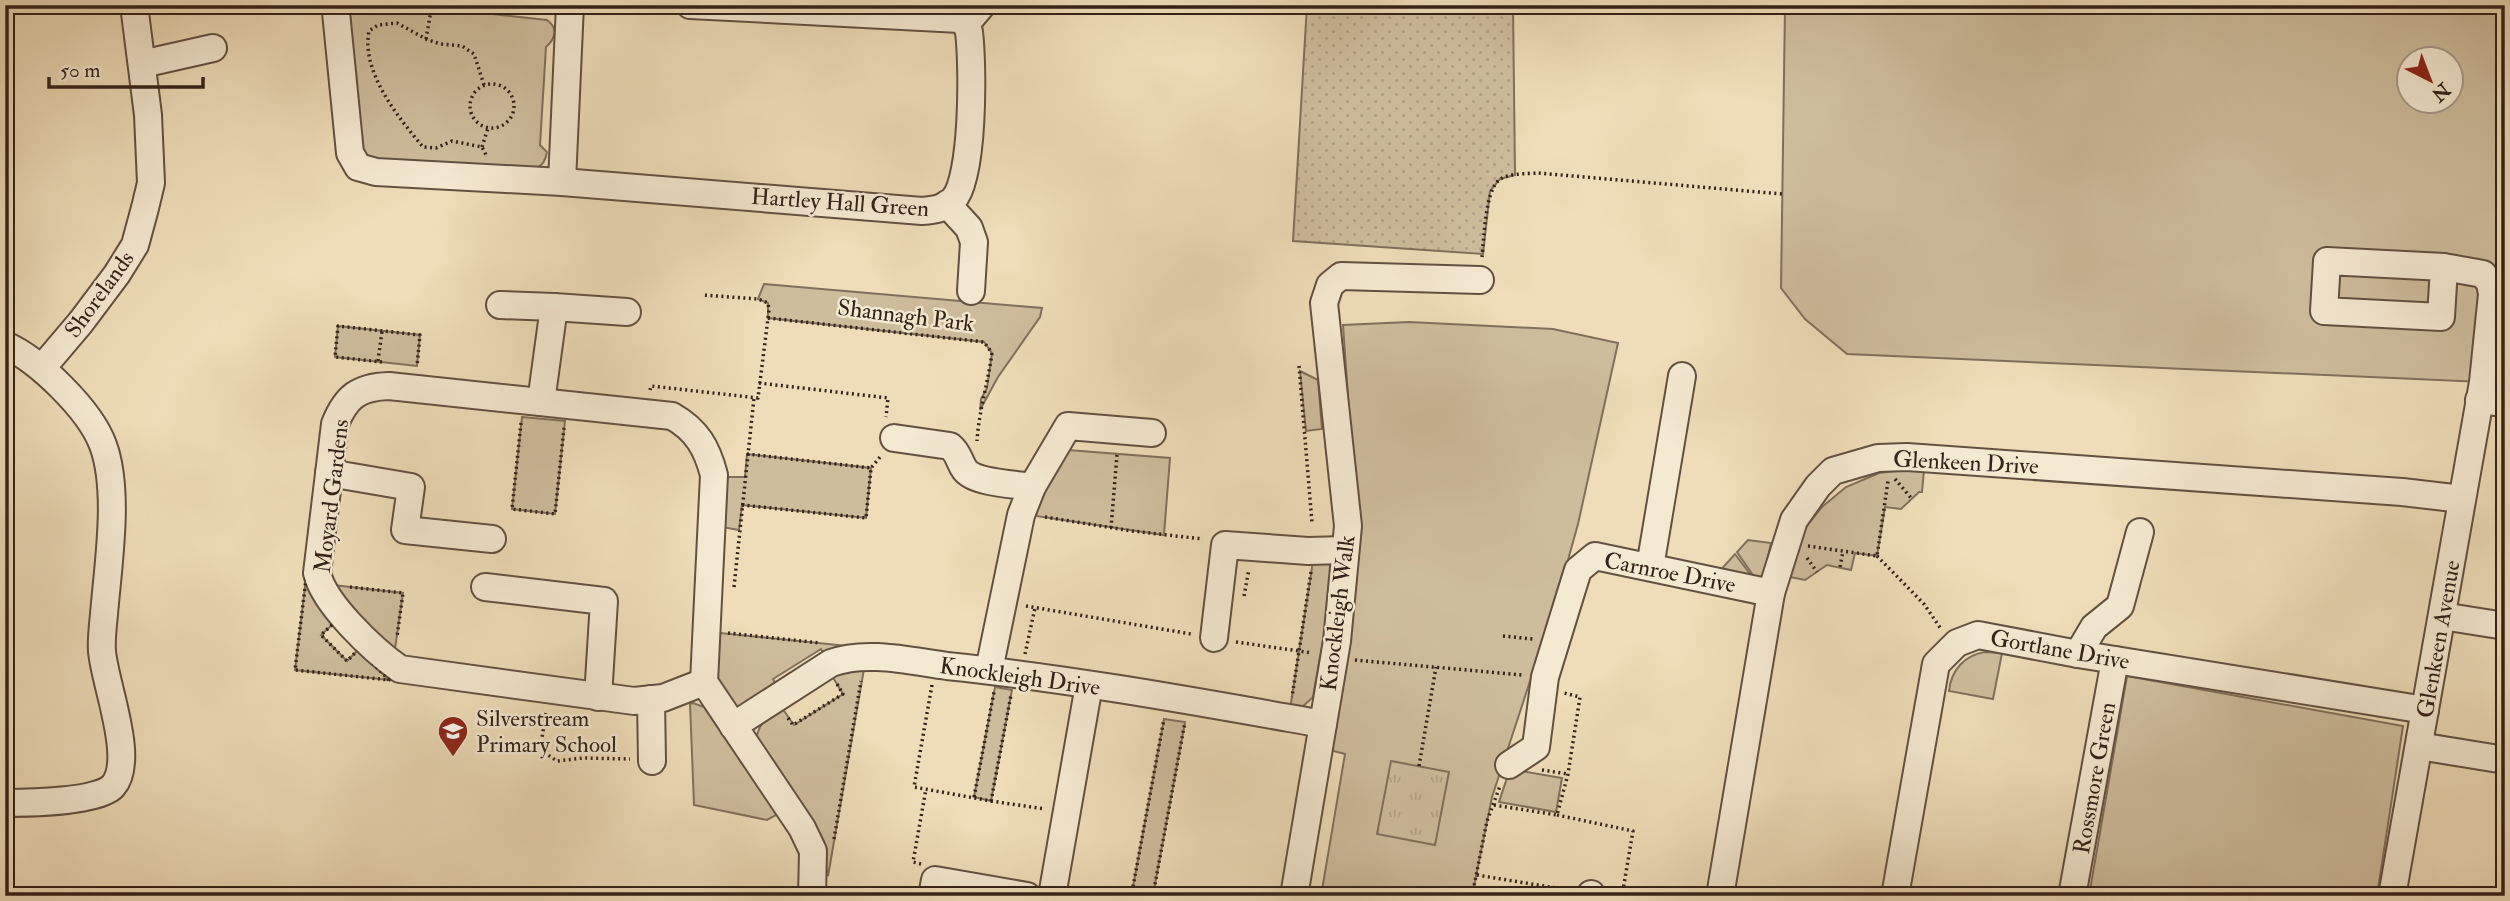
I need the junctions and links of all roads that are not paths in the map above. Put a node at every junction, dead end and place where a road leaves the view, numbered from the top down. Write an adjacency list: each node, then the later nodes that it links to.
1 (134, 5): 7 (street, Shorelands)
2 (340, 5): 8 (street, Hartley Hall Green)
3 (570, 5): 8 (street)
4 (690, 5): 5 (street, Hartley Hall Green)
5 (974, 15): 9 (street, Hartley Hall Green)
6 (213, 48): 7 (street)
7 (142, 64): 17 (street, Shorelands)
8 (562, 182): 9 (street, Hartley Hall Green)
9 (947, 204): 12 (street)
10 (2444, 267): 10 (street, Glenkeen Avenue); 19 (street, Glenkeen Avenue)
11 (1480, 280): 28 (street, Knockleigh Walk)
12 (971, 292)
13 (500, 304): 14 (street)
14 (554, 307): 15 (street); 20 (street)
15 (627, 312)
16 (5, 345): 17 (street)
17 (42, 368): 49 (street)
18 (1682, 376): 29 (street)
19 (2489, 395): 25 (street, Glenkeen Avenue)
20 (544, 403): 23 (street, Moyard Gardens); 38 (street, Moyard Gardens)
21 (889, 431): 24 (street)
22 (1152, 433): 24 (street)
23 (329, 473): 27 (street); 40 (street, Moyard Gardens)
24 (1032, 487): 37 (street)
25 (2462, 499): 31 (street, Glenkeen Drive); 32 (street, Glenkeen Avenue)
26 (2140, 532): 35 (street)
27 (492, 539)
28 (1345, 550): 34 (street); 43 (street, Knockleigh Walk)
29 (1650, 567): 31 (street, Carnroe Drive); 48 (street, Carnroe Drive)
30 (485, 587): 40 (street)
31 (1771, 593): 55 (street, Glenkeen Drive)
32 (2441, 616): 33 (street); 42 (street, Glenkeen Avenue)
33 (2505, 626)
34 (1214, 638)
35 (2078, 654): 36 (street, Gortlane Drive); 56 (street, Gortlane Drive)
36 (2115, 660): 42 (street, Gortlane Drive); 57 (street, Rossmore Green)
37 (992, 678): 39 (street, Knockleigh Drive); 44 (street, Knockleigh Drive)
38 (704, 682): 41 (street, Moyard Gardens); 44 (street)
39 (1089, 685): 43 (street, Knockleigh Drive); 53 (street)
40 (598, 697): 41 (street, Moyard Gardens)
41 (651, 699): 46 (street)
42 (2426, 710): 45 (street, Glenkeen Avenue)
43 (1323, 724): 54 (street, Knockleigh Walk)
44 (733, 726): 50 (street)
45 (2419, 746): 47 (street); 58 (street, Glenkeen Avenue)
46 (641, 760)
47 (2505, 760)
48 (1509, 765)
49 (5, 803)
50 (812, 896)
51 (932, 896): 52 (street)
52 (1027, 896)
53 (1052, 896)
54 (1294, 896)
55 (1720, 896)
56 (1895, 896)
57 (2072, 896)
58 (2392, 896)

